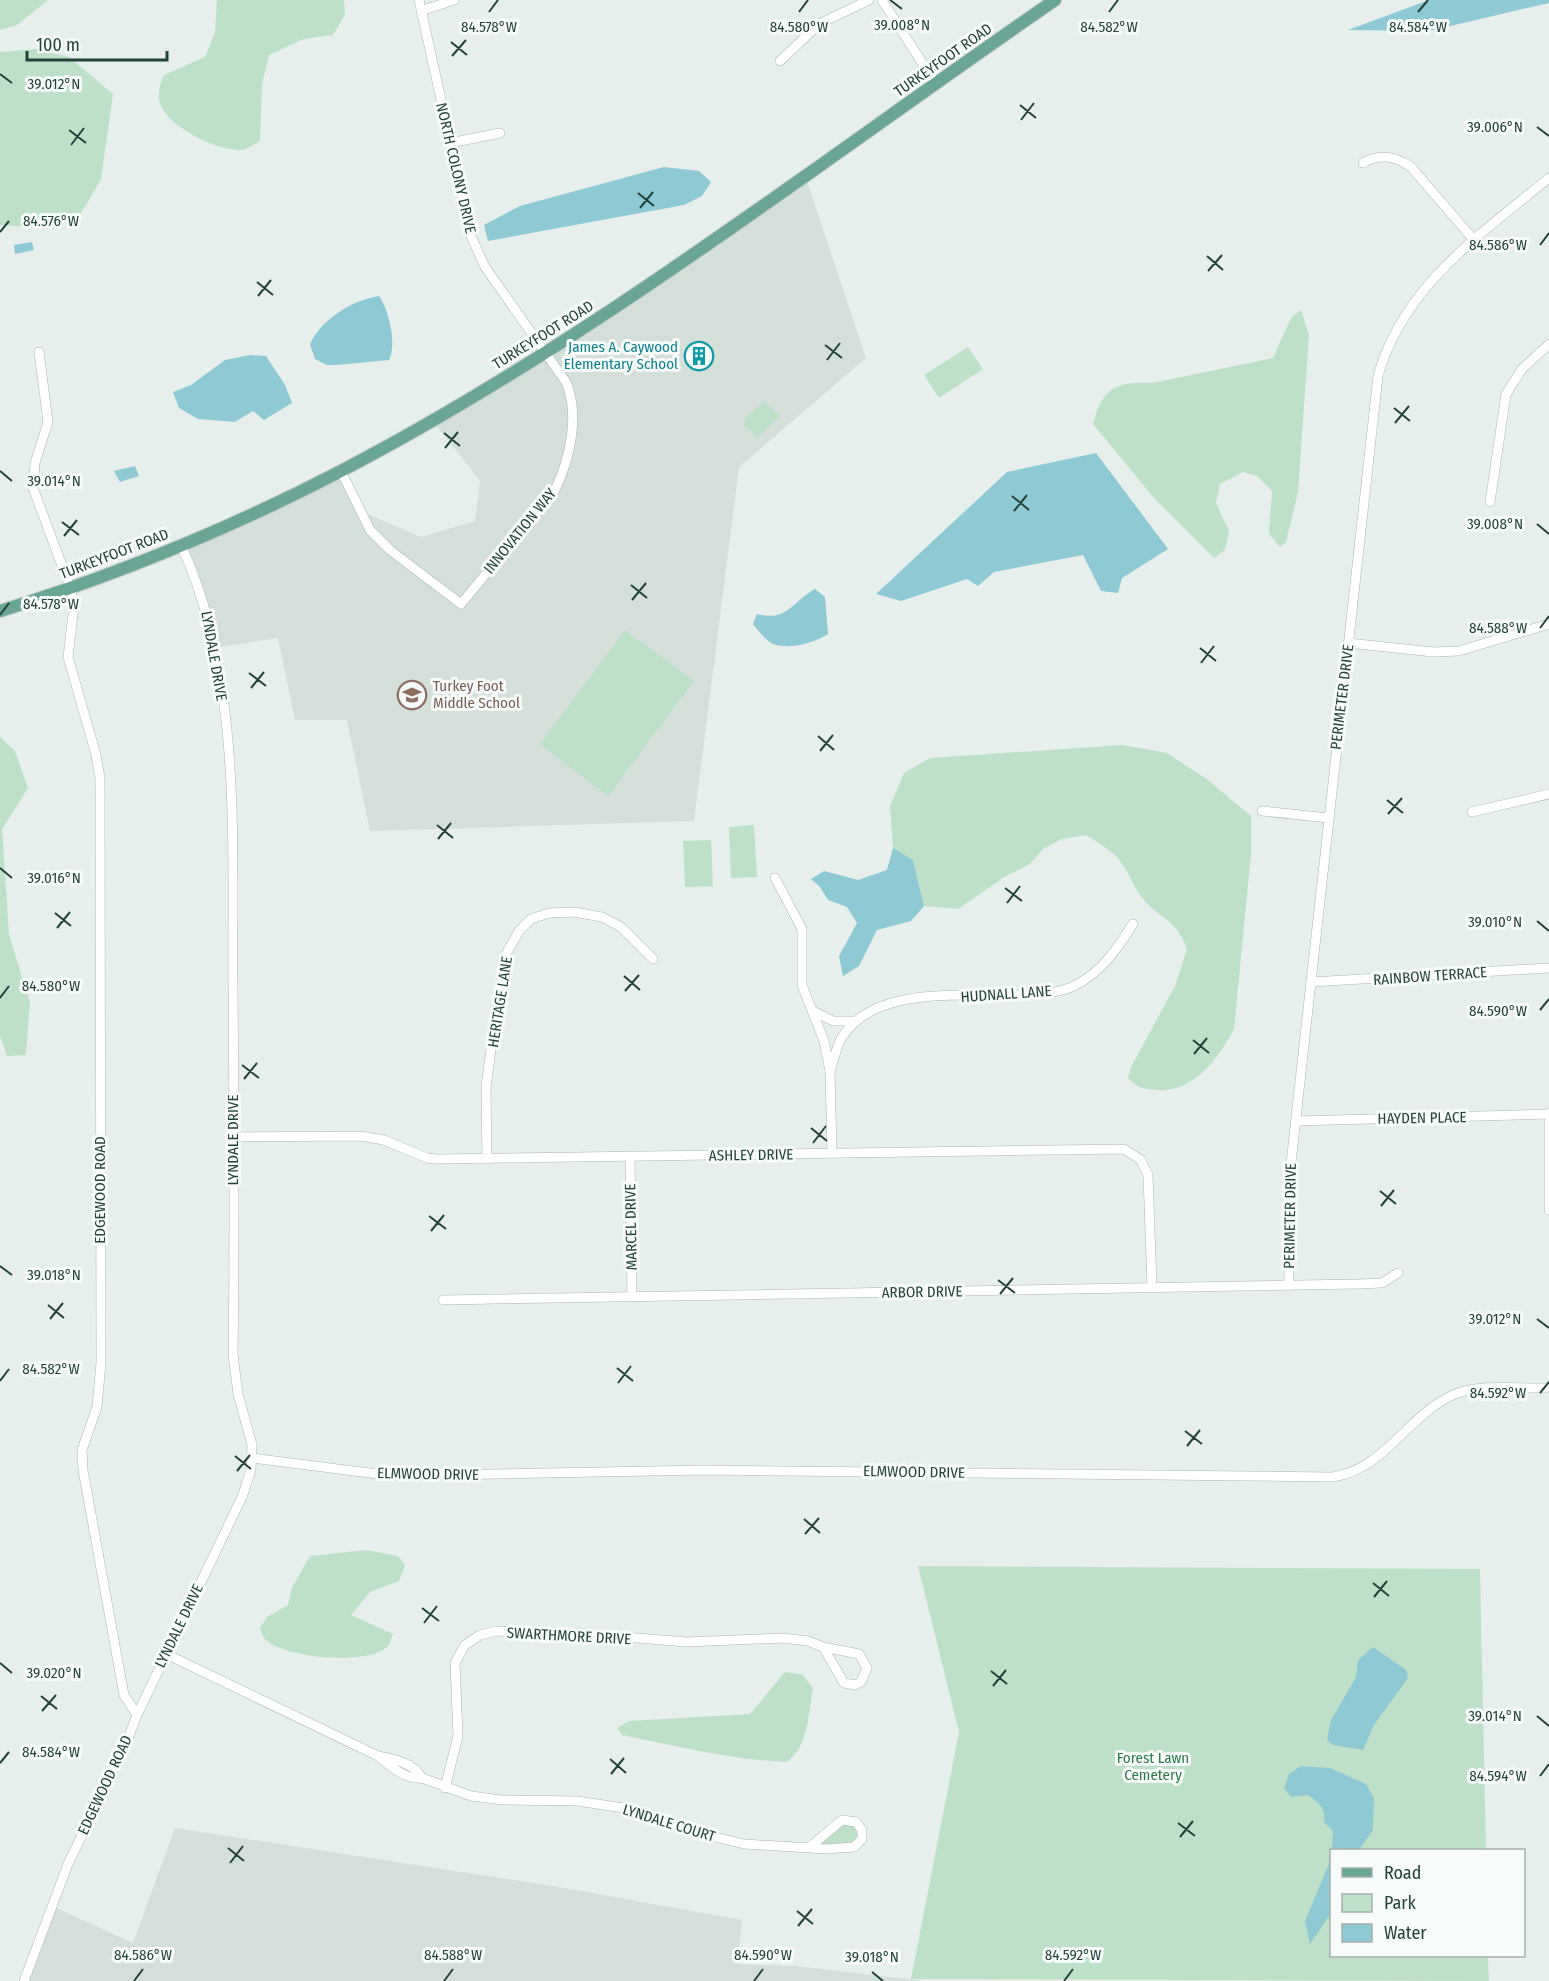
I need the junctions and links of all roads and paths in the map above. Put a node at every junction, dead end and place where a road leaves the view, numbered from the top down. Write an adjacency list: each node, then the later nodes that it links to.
1 (419, 0): 6 (street, NORTH COLONY DRIVE)
2 (454, 0): 6 (street)
3 (869, 0): 7 (street)
4 (882, 0): 8 (street)
5 (1055, 0): 8 (main road, TURKEYFOOT ROAD)
6 (421, 11): 10 (street, NORTH COLONY DRIVE)
7 (780, 61)
8 (935, 83): 16 (main road, TURKEYFOOT ROAD)
9 (500, 133): 10 (street)
10 (450, 143): 16 (street, NORTH COLONY DRIVE)
11 (1363, 164): 13 (street)
12 (1549, 178): 13 (street, PERIMETER DRIVE)
13 (1474, 240): 23 (street, PERIMETER DRIVE)
14 (1549, 344): 18 (street)
15 (39, 352): 20 (street, EDGEWOOD ROAD)
16 (544, 354): 17 (main road, TURKEYFOOT ROAD); 17 (street, INNOVATION WAY)
17 (341, 471): 19 (main road, TURKEYFOOT ROAD)
18 (1490, 502)
19 (181, 544): 20 (main road, TURKEYFOOT ROAD); 38 (street, LYNDALE DRIVE)
20 (70, 587): 21 (main road, TURKEYFOOT ROAD); 52 (street, EDGEWOOD ROAD)
21 (0, 611)
22 (1549, 624): 23 (street)
23 (1348, 642): 27 (street, PERIMETER DRIVE)
24 (1549, 794): 26 (street)
25 (1262, 811): 27 (street)
26 (1472, 812)
27 (1328, 818): 32 (street, PERIMETER DRIVE)
28 (775, 878): 33 (street, HUDNALL LANE)
29 (1133, 924): 34 (street, HUDNALL LANE)
30 (653, 959): 41 (street, HERITAGE LANE)
31 (1549, 968): 32 (street, RAINBOW TERRACE)
32 (1311, 982): 37 (street, PERIMETER DRIVE)
33 (813, 1011): 34 (street); 35 (street, HUDNALL LANE)
34 (856, 1021): 35 (street, HUDNALL LANE)
35 (830, 1071): 39 (street, HUDNALL LANE)
36 (1549, 1114): 37 (street, HAYDEN PLACE); 42 (street)
37 (1296, 1121): 44 (street, PERIMETER DRIVE)
38 (233, 1137): 41 (street, ASHLEY DRIVE); 49 (street, LYNDALE DRIVE)
39 (832, 1154): 40 (street, ASHLEY DRIVE); 45 (street, ASHLEY DRIVE)
40 (630, 1157): 41 (street, ASHLEY DRIVE); 46 (street, MARCEL DRIVE)
41 (487, 1159)
42 (1549, 1210)
43 (1398, 1274): 44 (street, ARBOR DRIVE)
44 (1289, 1285): 45 (street, ARBOR DRIVE)
45 (1152, 1287): 46 (street, ARBOR DRIVE)
46 (632, 1297): 47 (street, ARBOR DRIVE)
47 (442, 1300)
48 (1549, 1388): 49 (street, ELMWOOD DRIVE)
49 (252, 1458): 51 (street, LYNDALE DRIVE)
50 (823, 1647): 50 (street, SWARTHMORE DRIVE); 53 (street, SWARTHMORE DRIVE)
51 (166, 1654): 52 (street, LYNDALE DRIVE); 53 (street, LYNDALE COURT)
52 (137, 1715): 55 (street, EDGEWOOD ROAD)
53 (445, 1788): 54 (street, LYNDALE COURT)
54 (811, 1846): 54 (street, LYNDALE COURT)
55 (24, 1981)

